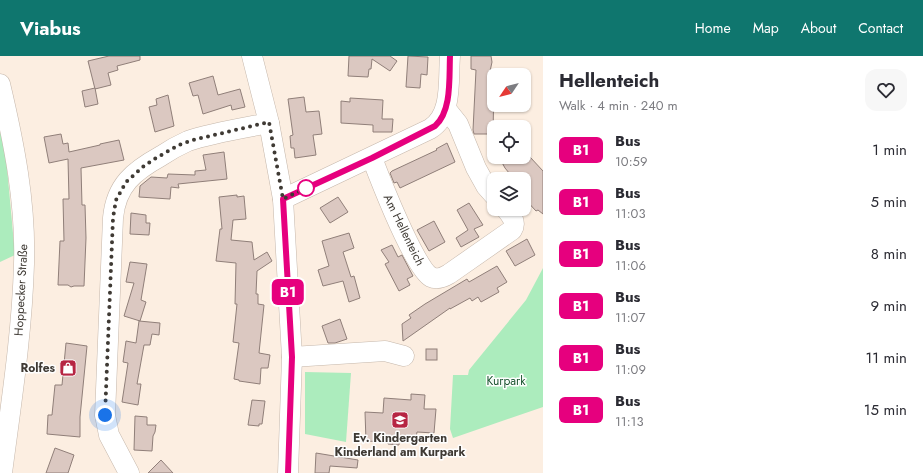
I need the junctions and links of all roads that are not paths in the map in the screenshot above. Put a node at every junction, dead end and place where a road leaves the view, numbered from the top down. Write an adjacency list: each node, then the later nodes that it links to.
1 (252, 56): 5 (street)
2 (450, 56): 4 (street)
3 (0, 84): 12 (street, Hoppecker Straße)
4 (446, 108): 6 (street); 7 (street)
5 (269, 122): 8 (street); 13 (street)
6 (372, 158): 8 (street); 9 (street, Am Hellenteich)
7 (487, 187)
8 (283, 199): 11 (street)
9 (511, 216)
10 (404, 356): 11 (street)
11 (292, 357): 14 (street)
12 (2, 473)
13 (129, 473)
14 (288, 473)

